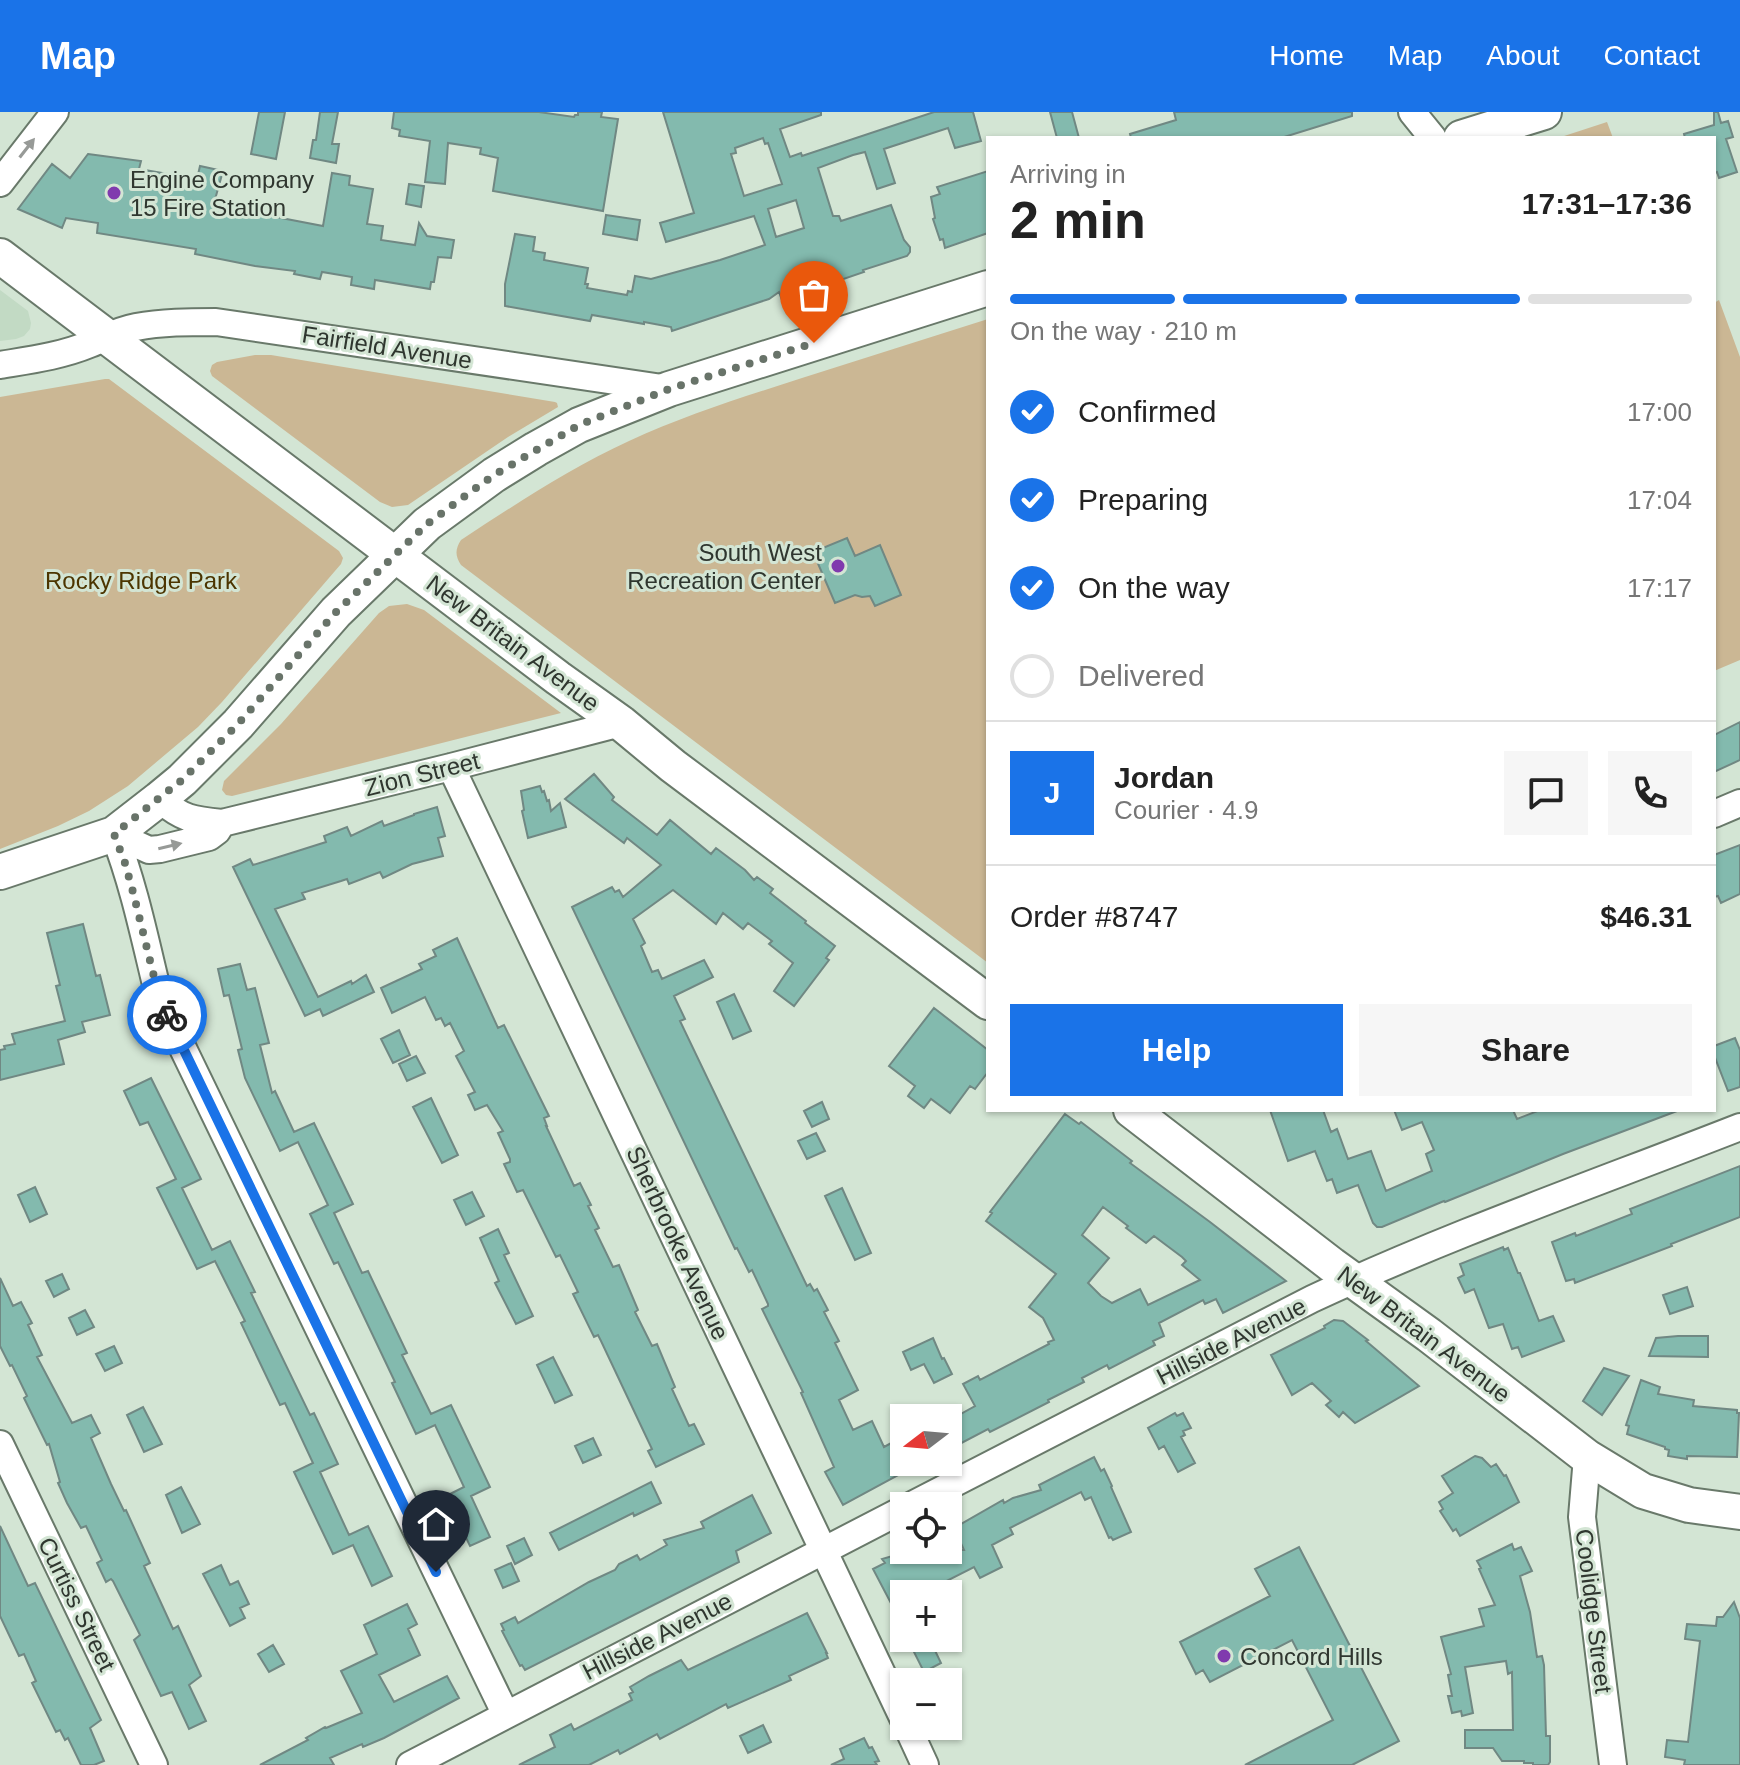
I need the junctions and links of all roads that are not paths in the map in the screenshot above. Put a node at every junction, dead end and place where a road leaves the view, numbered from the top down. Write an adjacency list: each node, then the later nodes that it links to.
1 (55, 112): 6 (street, one-way to 1)
2 (1412, 112): 4 (street)
3 (1544, 112): 5 (main road)
4 (1431, 136)
5 (1467, 136)
6 (0, 183)
7 (0, 256): 9 (main road, New Britain Avenue)
8 (986, 289): 11 (main road, Fairfield Avenue)
9 (106, 336): 10 (street, Fairfield Avenue); 11 (street, Fairfield Avenue); 12 (main road, New Britain Avenue)
10 (0, 365)
11 (669, 389): 12 (main road, Fairfield Avenue)
12 (395, 555): 13 (main road, New Britain Avenue); 15 (main road, Fairfield Avenue)
13 (621, 723): 14 (street, Zion Street); 21 (main road, New Britain Avenue)
14 (451, 767): 18 (street, Zion Street); 30 (street, Sherbrooke Avenue)
15 (159, 799): 18 (street, Zion Street); 19 (main road, Fairfield Avenue)
16 (1740, 803): 17 (street)
17 (1716, 813)
18 (222, 823): 19 (street, Zion Street, one-way to 18)
19 (114, 834): 20 (main road); 32 (street)
20 (0, 872)
21 (986, 1001)
22 (1134, 1112): 24 (main road, New Britain Avenue)
23 (1740, 1127): 24 (street, Hillside Avenue)
24 (1352, 1280): 26 (main road, New Britain Avenue); 27 (street, Hillside Avenue)
25 (0, 1444): 34 (street, Curtiss Street)
26 (1587, 1457): 28 (main road, New Britain Avenue); 37 (street, Coolidge Street)
27 (937, 1492)
28 (1740, 1512)
29 (890, 1516): 30 (street, Hillside Avenue)
30 (824, 1550): 31 (street, Sherbrooke Avenue); 32 (street, Hillside Avenue)
31 (890, 1690)
32 (506, 1715): 35 (street, Hillside Avenue)
33 (913, 1740): 36 (street)
34 (154, 1765)
35 (410, 1765)
36 (925, 1765)
37 (1613, 1765)

